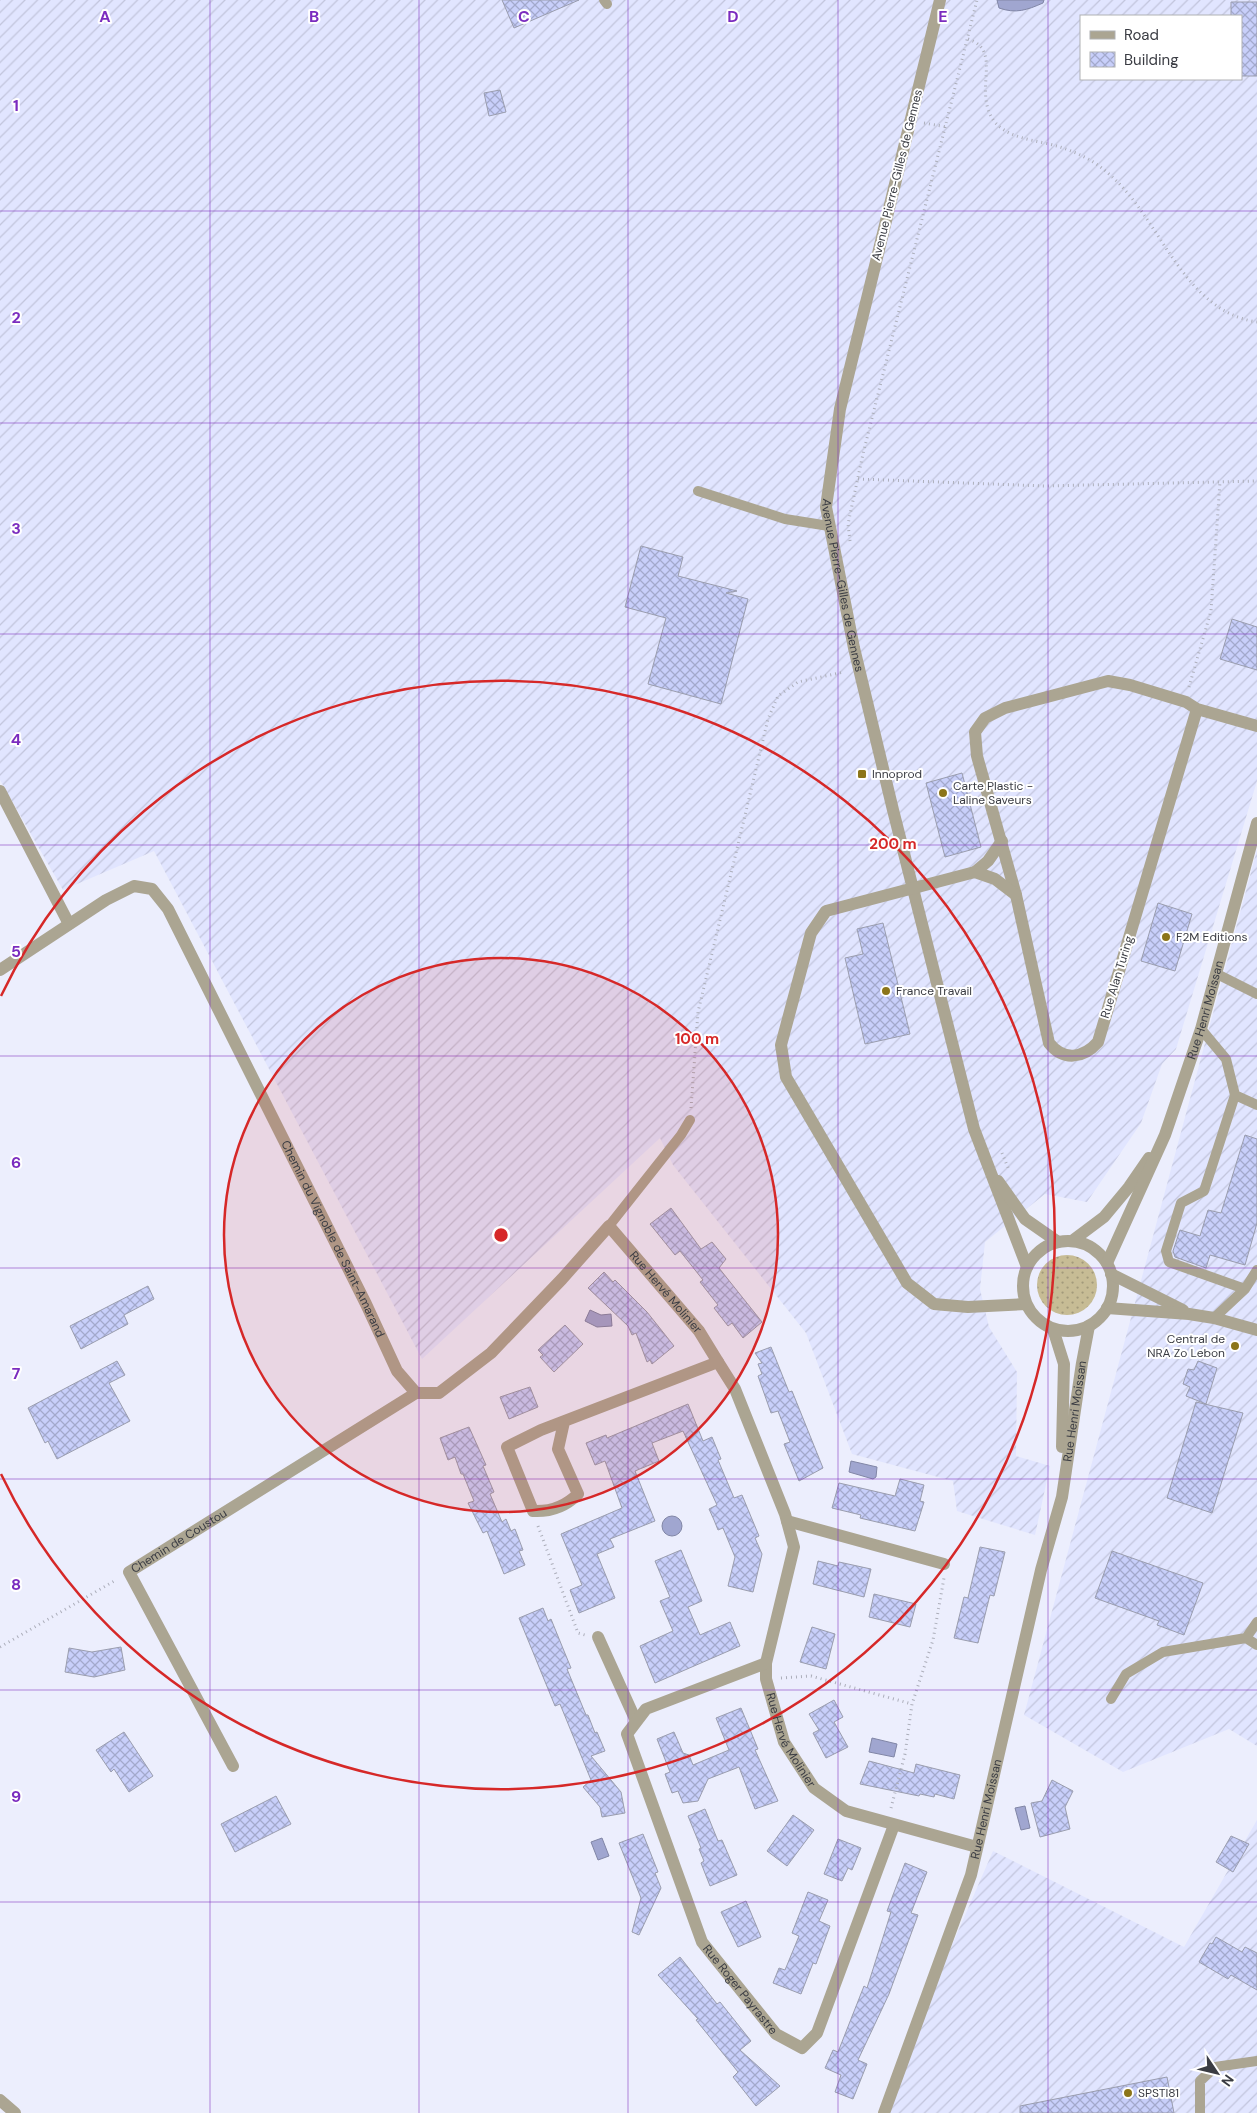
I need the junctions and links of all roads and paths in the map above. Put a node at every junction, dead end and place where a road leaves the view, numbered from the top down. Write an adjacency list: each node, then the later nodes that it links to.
1 (940, 0): 11 (street, Avenue Pierre-Gilles de Gennes)
2 (977, 0): 3 (path)
3 (968, 39): 5 (path); 6 (path)
4 (924, 123): 5 (path)
5 (947, 127): 7 (path)
6 (1257, 322)
7 (858, 479): 9 (path); 12 (path)
8 (1257, 481): 9 (path)
9 (1220, 482): 14 (path)
10 (698, 491): 11 (lane)
11 (829, 526): 13 (street, Avenue Pierre-Gilles de Gennes)
12 (850, 543)
13 (860, 671): 21 (street, Avenue Pierre-Gilles de Gennes); 30 (path)
14 (1186, 702): 15 (street, Rue Alan Turing); 19 (street, Rue Alan Turing)
15 (1197, 709): 16 (street, Rue Alan Turing); 22 (street, Rue Alan Turing)
16 (1257, 726)
17 (0, 791): 23 (street)
18 (1256, 829): 25 (street, Rue Henri Moissan)
19 (1002, 841): 20 (street); 22 (street, Rue Alan Turing)
20 (976, 872): 21 (street); 22 (street)
21 (913, 888): 33 (street, Avenue Pierre-Gilles de Gennes); 42 (street)
22 (1016, 895)
23 (70, 924): 24 (street, Chemin du Vignoble de Saint-Amarand); 50 (street, Chemin du Vignoble de Saint-Amarand)
24 (0, 970)
25 (1216, 974): 26 (lane); 27 (street, Rue Henri Moissan)
26 (1257, 994)
27 (1201, 1029): 28 (lane); 31 (street, Rue Henri Moissan)
28 (1235, 1095): 29 (lane); 41 (lane)
29 (1257, 1105)
30 (690, 1120): 35 (lane)
31 (1165, 1135): 36 (street, Rue Henri Moissan); 39 (street, Rue Henri Moissan)
32 (1000, 1150): 34 (path)
33 (988, 1167): 37 (street, Avenue Pierre-Gilles de Gennes); 38 (street, Avenue Pierre-Gilles de Gennes)
34 (1011, 1174)
35 (609, 1226): 49 (street, Rue Hervé Molinier); 50 (street)
36 (1072, 1241): 37 (street); 39 (street)
37 (1058, 1242): 38 (street)
38 (1027, 1267): 42 (street)
39 (1109, 1269): 43 (street); 44 (street)
40 (1257, 1270): 41 (lane)
41 (1245, 1289): 45 (lane)
42 (1026, 1304): 47 (street)
43 (1107, 1308): 44 (street); 46 (street)
44 (1189, 1314): 45 (street)
45 (1214, 1318): 48 (street)
46 (1090, 1326): 47 (street); 52 (street, Rue Henri Moissan)
47 (1053, 1329): 52 (street, Rue Henri Moissan)
48 (1257, 1330)
49 (718, 1362): 51 (street); 54 (street, Rue Hervé Molinier)
50 (416, 1393): 56 (street, Chemin de Coustou)
51 (564, 1422): 53 (street); 53 (street)
52 (1062, 1497): 69 (street, Rue Henri Moissan)
53 (533, 1512): 58 (path)
54 (787, 1521): 55 (street); 62 (street, Rue Hervé Molinier)
55 (944, 1564): 65 (path)
56 (129, 1572): 61 (path); 67 (street, Chemin de Coustou)
57 (1257, 1622): 59 (lane)
58 (598, 1637): 66 (street)
59 (1246, 1638): 60 (lane); 64 (lane)
60 (1257, 1645)
61 (0, 1647)
62 (766, 1663): 63 (street, Rue Hervé Molinier); 66 (street)
63 (766, 1679): 65 (path); 68 (street, Rue Hervé Molinier)
64 (1111, 1699)
65 (912, 1704): 68 (path)
66 (636, 1722): 68 (street, Rue Roger Payrastre)
67 (233, 1766)
68 (891, 1824): 69 (street, Rue Hervé Molinier)
69 (978, 1847): 73 (street, Rue Henri Moissan)
70 (1257, 2061): 74 (lane)
71 (0, 2100): 72 (street)
72 (15, 2113)
73 (884, 2113)
74 (1200, 2113)

